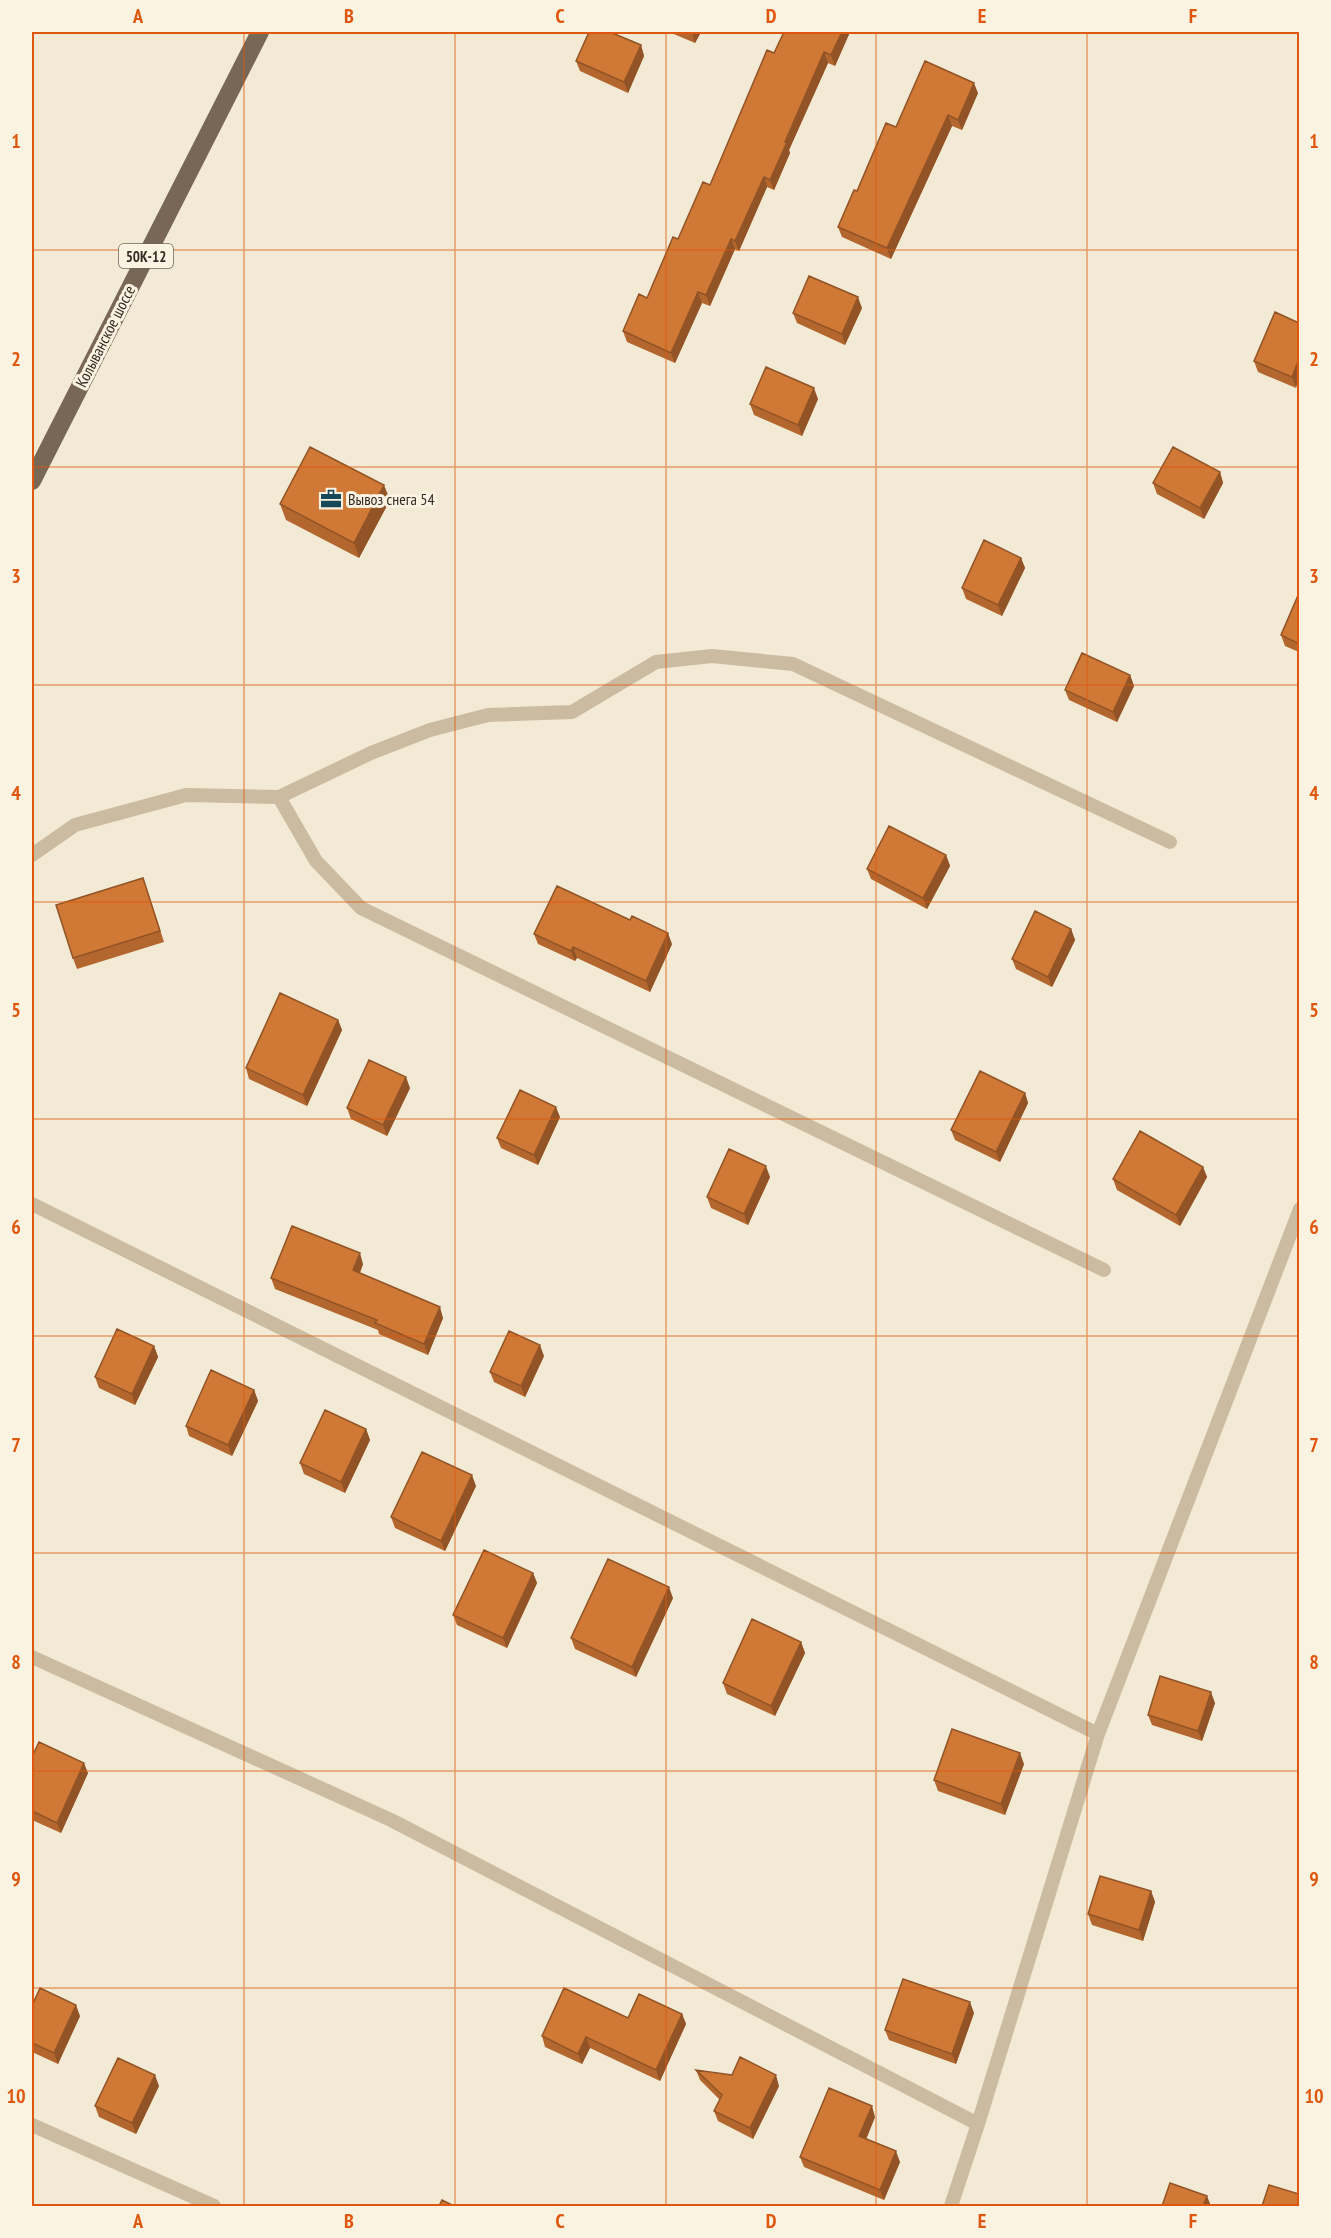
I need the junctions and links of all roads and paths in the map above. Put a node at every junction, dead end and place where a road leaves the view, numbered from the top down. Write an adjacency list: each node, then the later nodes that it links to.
1 (260, 32): 2 (main road, Колыванское шоссе / 50К-12)
2 (32, 481)
3 (279, 797): 4 (lane); 5 (lane); 8 (lane)
4 (1170, 842)
5 (32, 855)
6 (32, 1204): 10 (lane)
7 (1299, 1209): 10 (lane)
8 (1104, 1270)
9 (32, 1657): 11 (lane)
10 (1098, 1734): 11 (lane)
11 (978, 2124): 14 (lane)
12 (32, 2125): 13 (lane)
13 (214, 2206)
14 (951, 2206)

